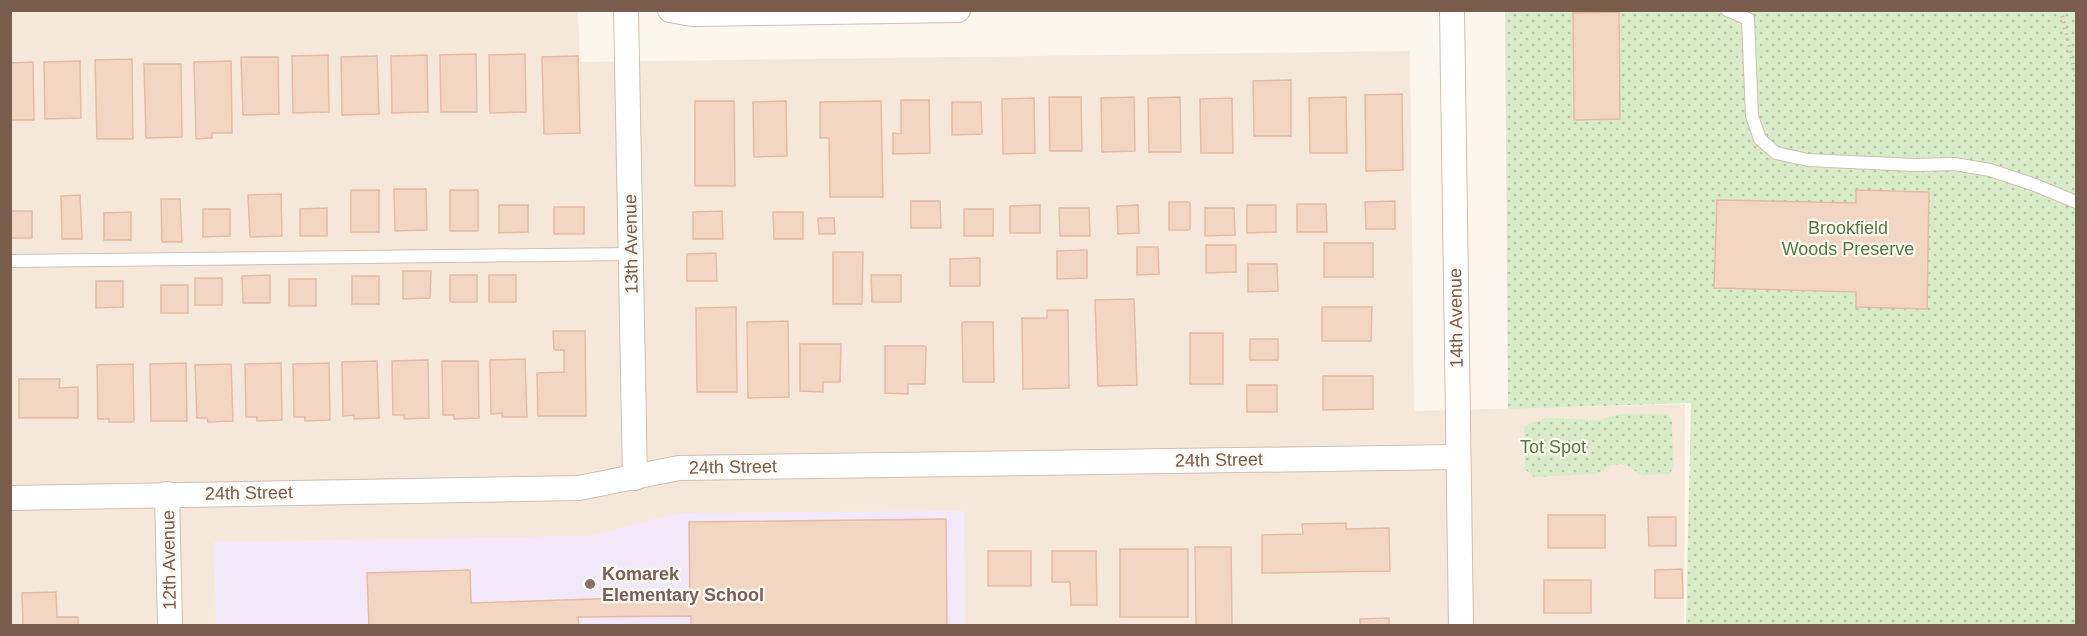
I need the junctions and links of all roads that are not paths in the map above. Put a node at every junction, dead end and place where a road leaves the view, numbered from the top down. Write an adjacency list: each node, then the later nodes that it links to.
1 (626, 10): 7 (street, 13th Avenue)
2 (670, 10): 3 (street)
3 (958, 10)
4 (1452, 10): 9 (street, 14th Avenue)
5 (1727, 10): 6 (lane)
6 (2076, 202)
7 (631, 254): 8 (lane); 10 (street, 13th Avenue)
8 (10, 261)
9 (1457, 456): 10 (street, 24th Street); 14 (street, 14th Avenue)
10 (635, 478): 11 (street, 24th Street)
11 (167, 494): 12 (street, 24th Street); 13 (street, 12th Avenue)
12 (10, 498)
13 (170, 626)
14 (1461, 626)

